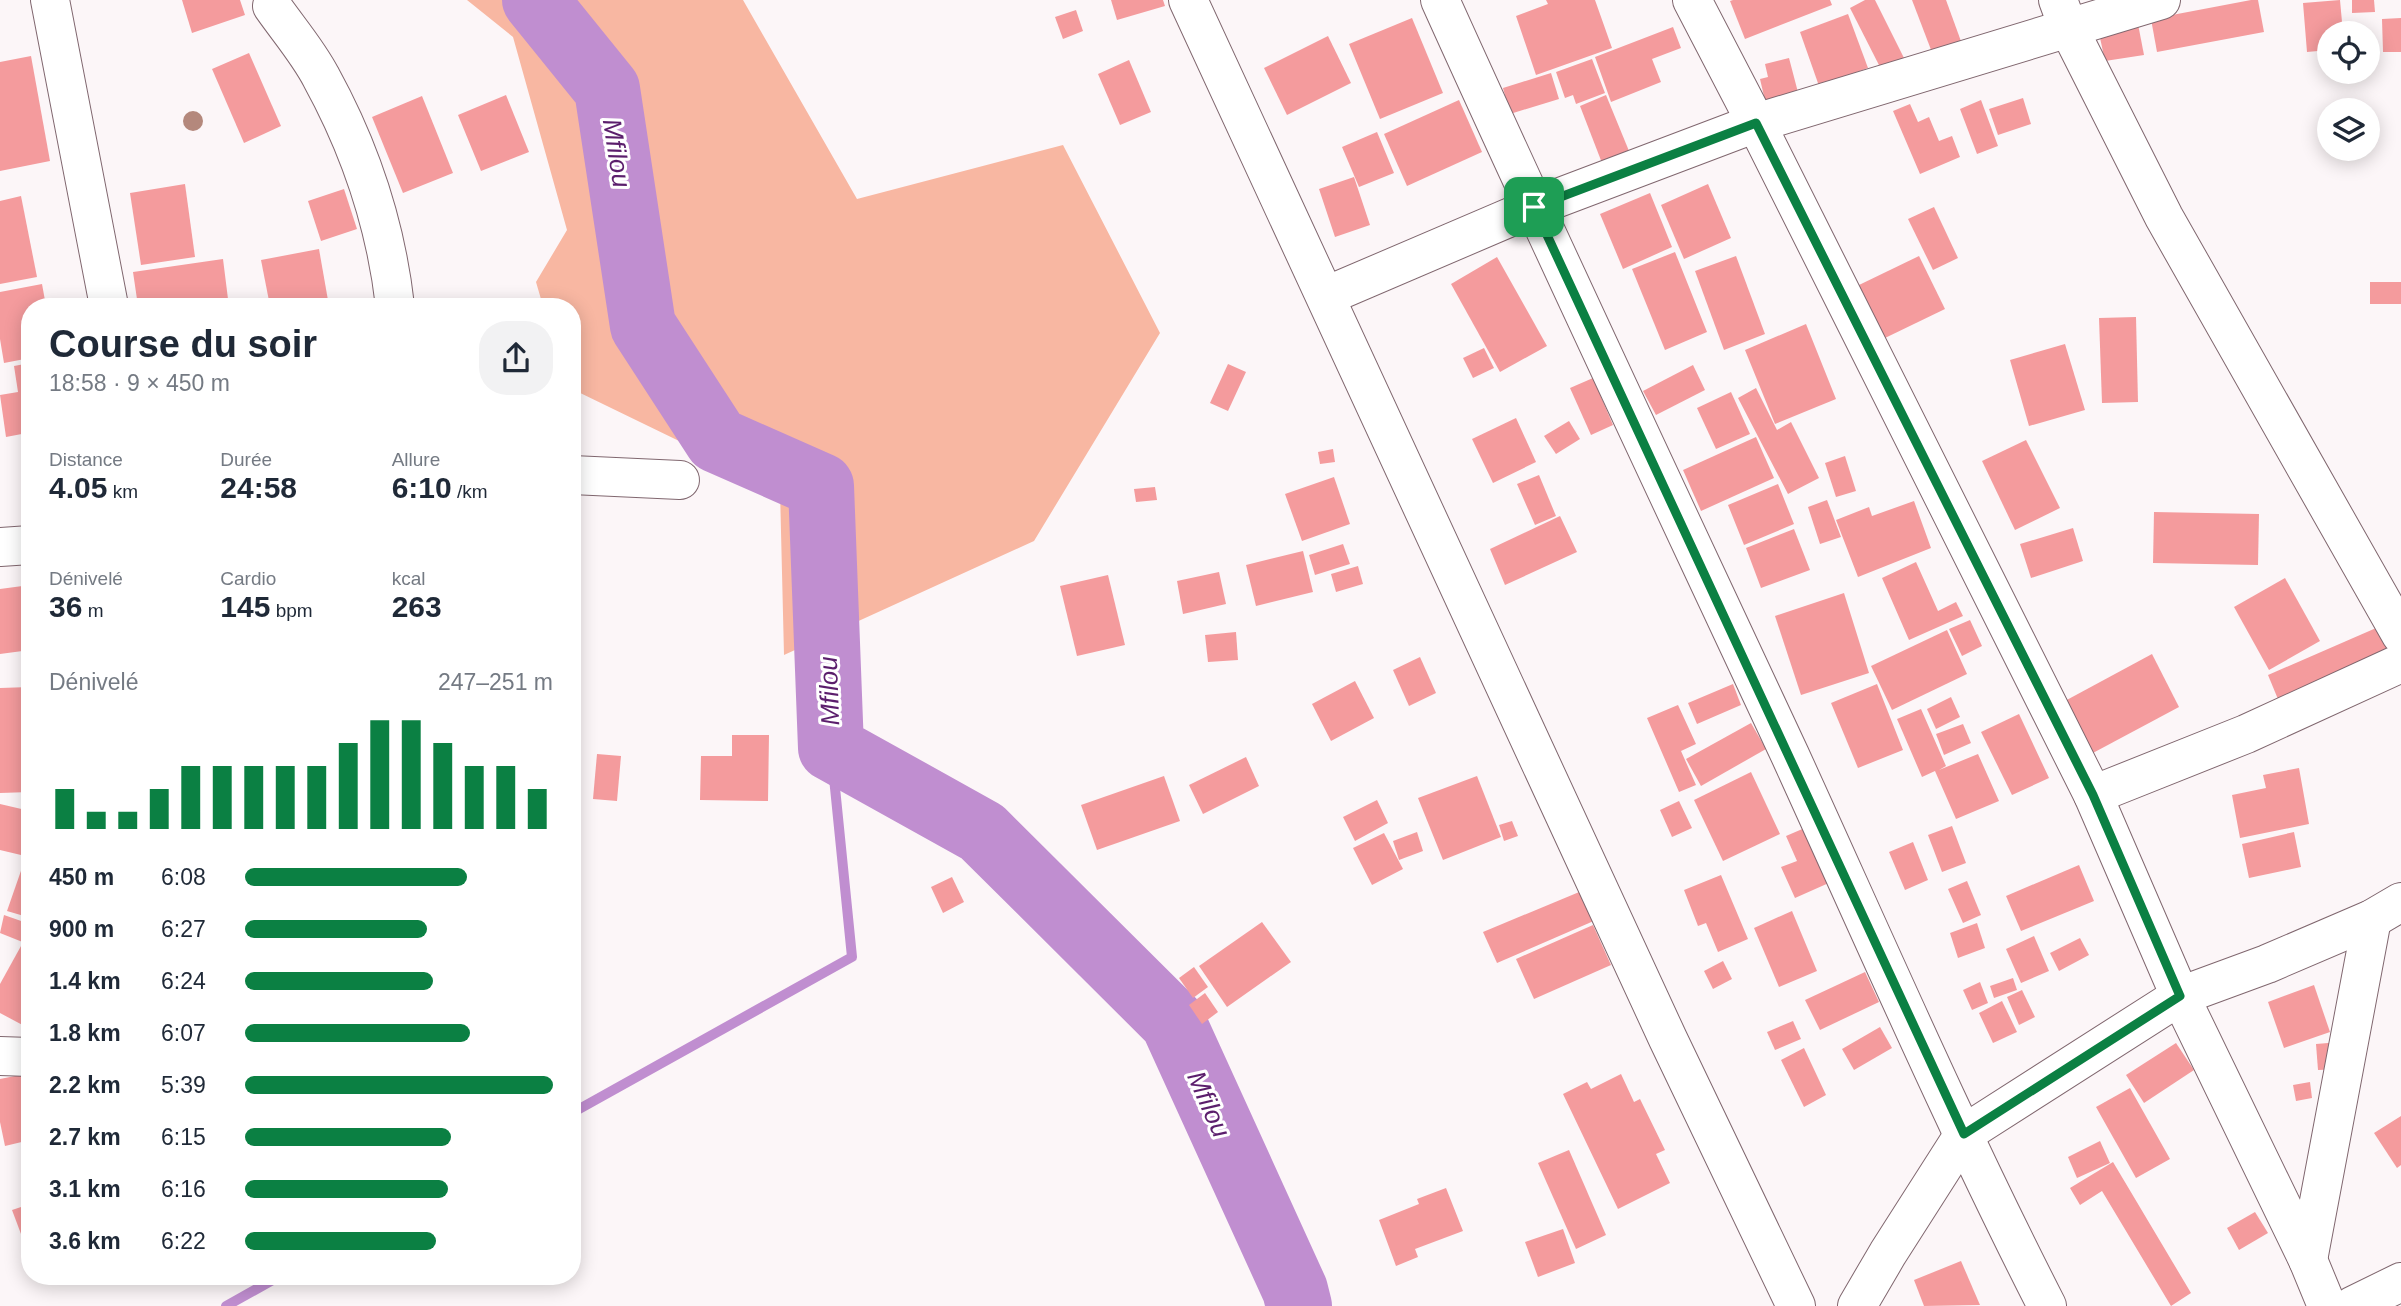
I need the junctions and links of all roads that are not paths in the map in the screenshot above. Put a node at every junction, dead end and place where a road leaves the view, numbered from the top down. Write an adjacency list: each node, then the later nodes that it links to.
1 (50, 0): 11 (street)
2 (1188, 0): 10 (street)
3 (1440, 0): 9 (street)
4 (1692, 0): 8 (street)
5 (2161, 0): 7 (street)
6 (272, 6): 12 (street)
7 (2063, 13): 8 (street); 17 (street)
8 (1756, 123): 9 (street); 19 (street)
9 (1534, 207): 10 (street); 24 (street)
10 (1326, 296): 27 (street)
11 (107, 298)
12 (394, 298)
13 (581, 475): 14 (street)
14 (680, 480)
15 (21, 546): 16 (street)
16 (0, 547)
17 (2401, 635)
18 (2401, 663): 19 (street)
19 (2093, 795): 21 (street)
20 (2386, 911): 21 (street); 25 (street)
21 (2180, 996): 24 (street); 25 (street)
22 (0, 1056): 23 (street)
23 (21, 1057)
24 (1964, 1134): 28 (street); 29 (street)
25 (2308, 1260): 30 (street)
26 (2401, 1282): 31 (street)
27 (1796, 1306)
28 (1857, 1306)
29 (2047, 1306)
30 (2327, 1306)
31 (2352, 1306)

